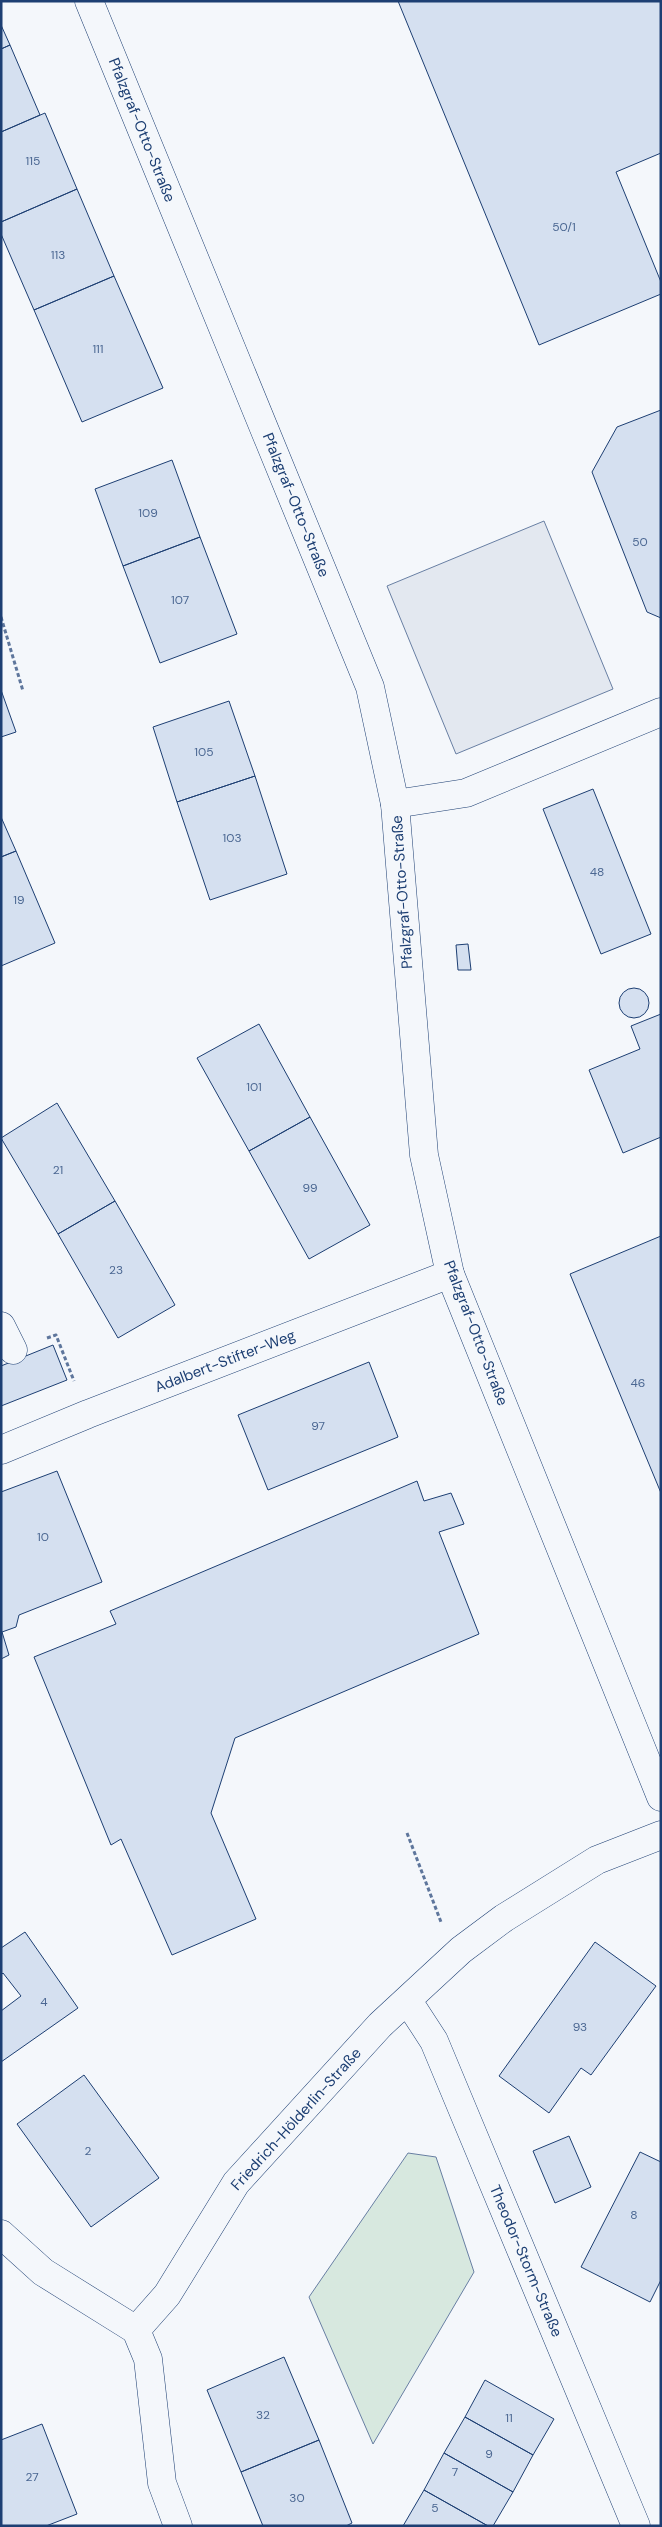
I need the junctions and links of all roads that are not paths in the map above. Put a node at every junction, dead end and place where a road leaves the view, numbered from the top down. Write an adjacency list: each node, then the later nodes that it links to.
1 (89, 1): 3 (street, Pfalzgraf-Otto-Straße)
2 (661, 712): 3 (street)
3 (395, 804): 4 (street, Pfalzgraf-Otto-Straße)
4 (450, 1274): 7 (street, Adalbert-Stifter-Weg); 8 (street, Pfalzgraf-Otto-Straße)
5 (1, 1326): 6 (street)
6 (14, 1350)
7 (1, 1450)
8 (661, 1797)
9 (661, 1835): 10 (street, Friedrich-Hölderlin-Straße)
10 (408, 2000): 12 (street, Friedrich-Hölderlin-Straße); 14 (street, Theodor-Storm-Straße)
11 (1, 2234): 12 (street)
12 (136, 2330): 13 (street)
13 (178, 2526)
14 (636, 2526)

